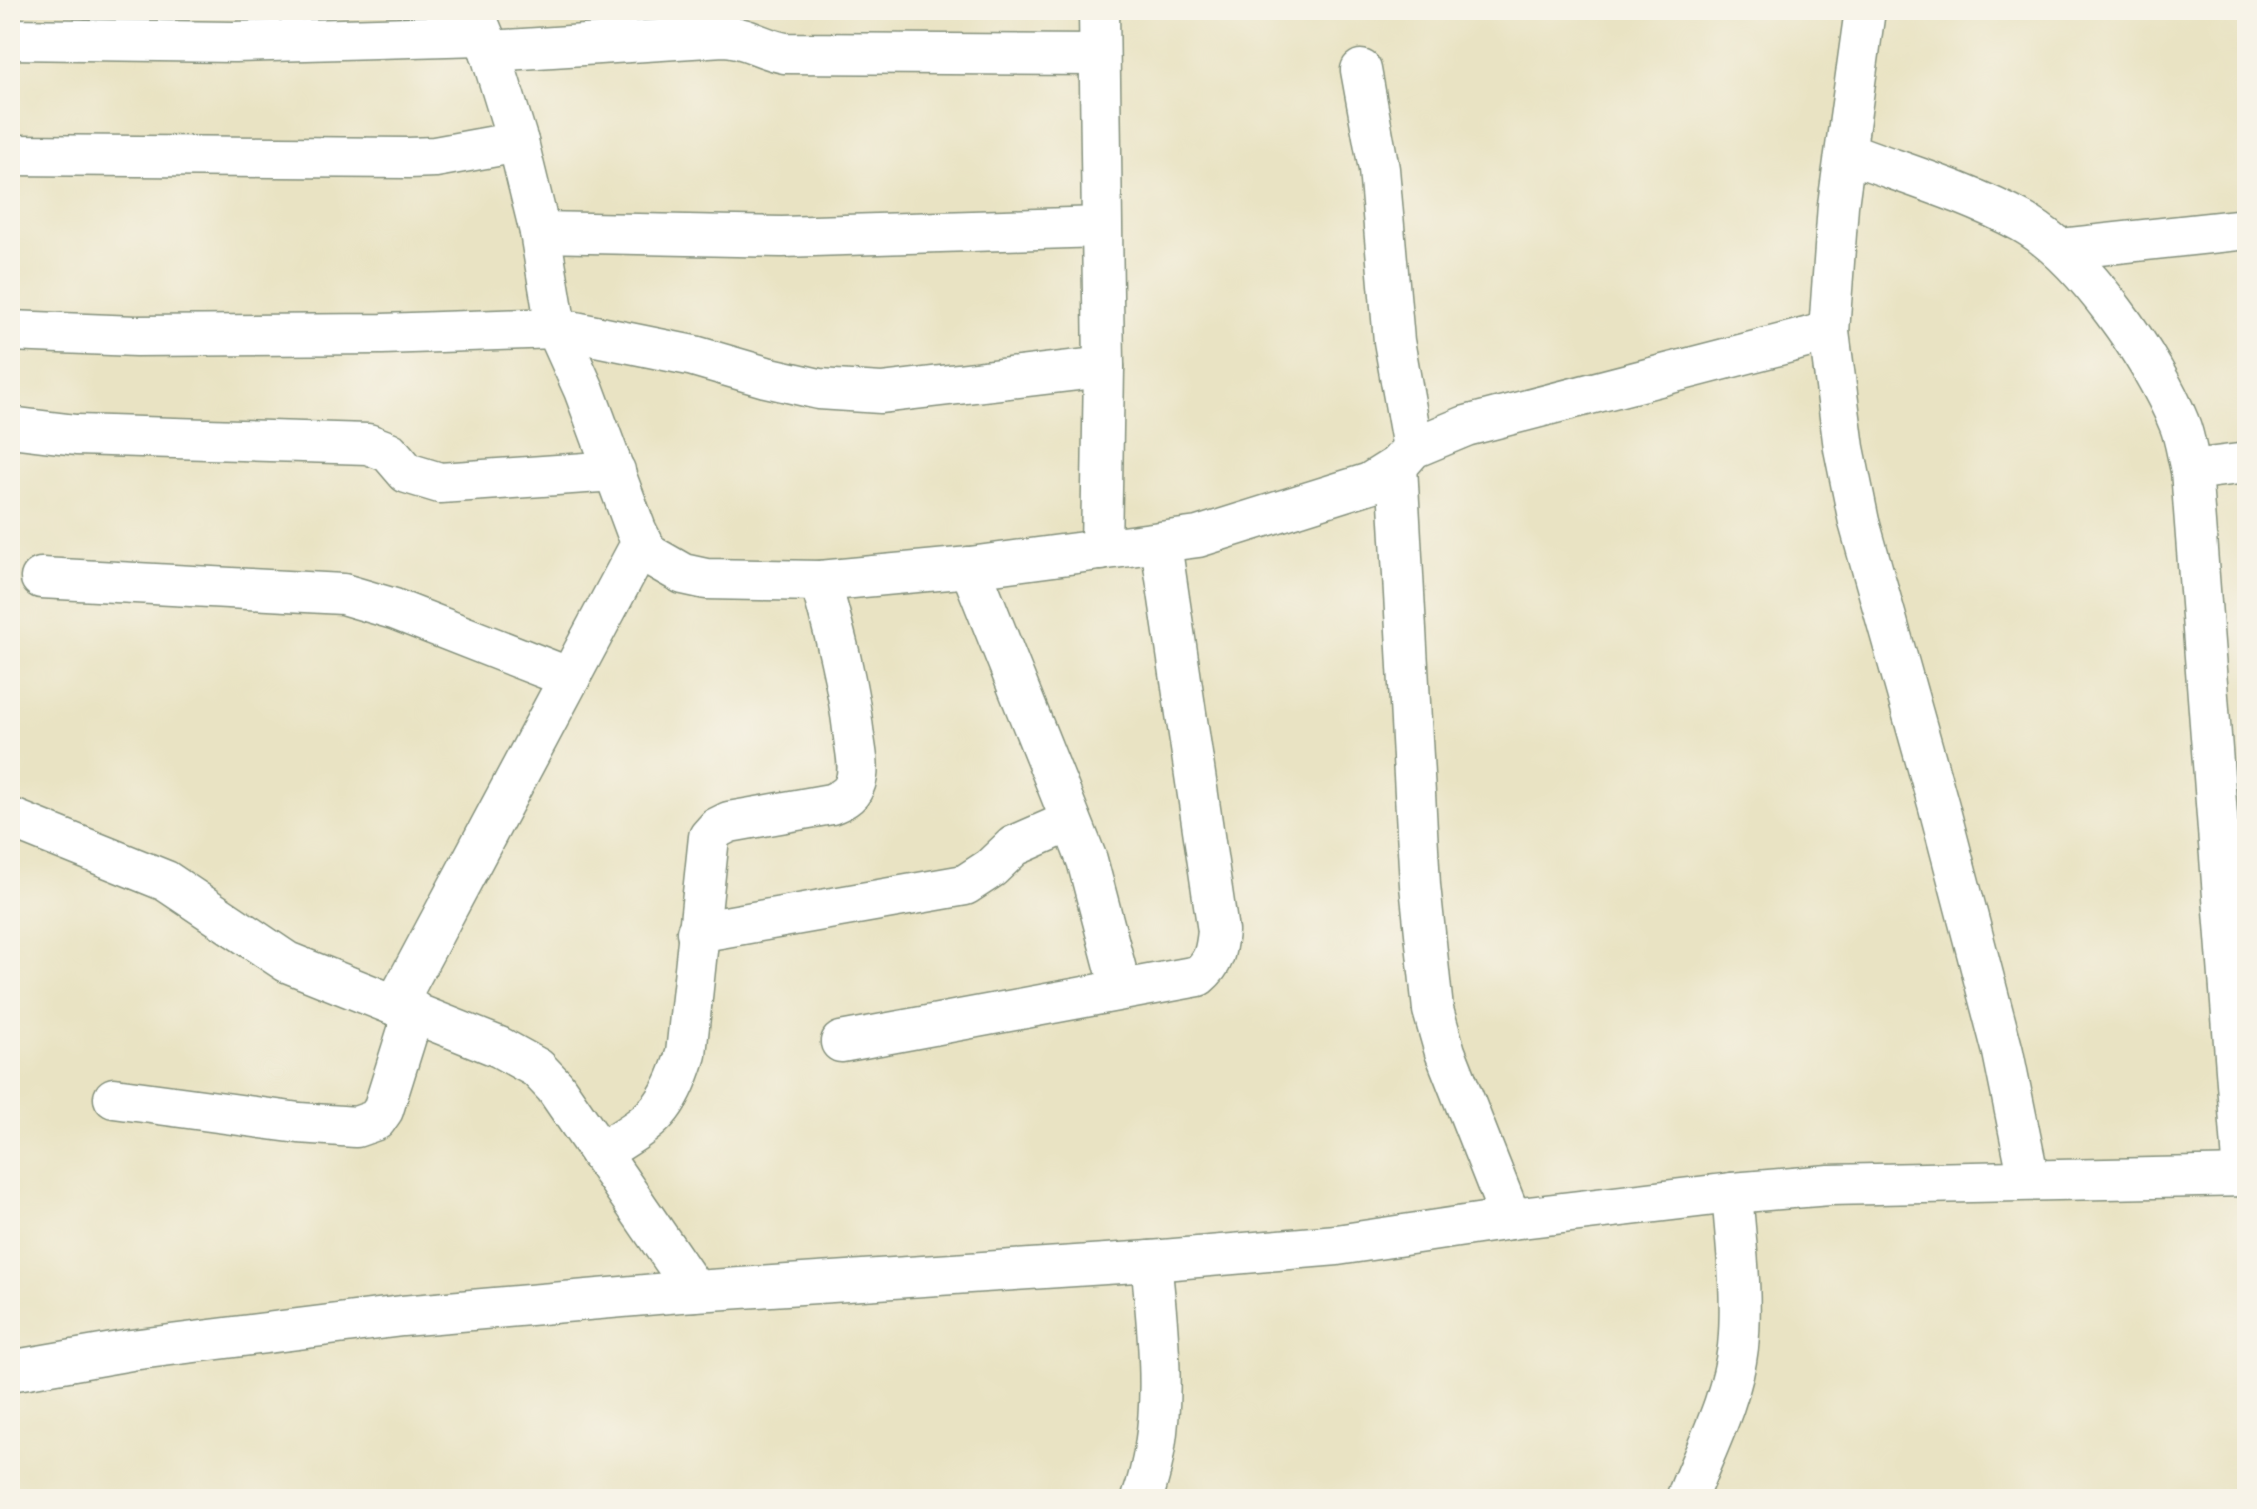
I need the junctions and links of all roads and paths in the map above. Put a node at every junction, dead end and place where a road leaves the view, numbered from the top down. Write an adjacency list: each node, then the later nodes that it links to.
1 (1099, 10): 5 (street)
2 (1865, 10): 8 (street)
3 (481, 32): 4 (street); 5 (street); 7 (street)
4 (10, 39)
5 (1098, 55): 10 (street)
6 (1361, 70): 19 (street)
7 (518, 142): 9 (street); 12 (street)
8 (1846, 152): 13 (street); 16 (street)
9 (10, 155)
10 (1101, 227): 12 (street); 17 (street)
11 (2247, 229): 13 (street)
12 (540, 232): 14 (street)
13 (2061, 249): 21 (street)
14 (556, 328): 15 (street); 17 (street); 22 (street)
15 (10, 331)
16 (1829, 332): 19 (street); 39 (street)
17 (1104, 367): 25 (street)
18 (10, 427): 22 (street)
19 (1405, 457): 24 (street); 41 (street)
20 (2247, 463): 21 (street)
21 (2191, 470): 38 (street)
22 (615, 471): 23 (street)
23 (642, 542): 28 (street); 29 (street)
24 (1161, 544): 25 (street); 33 (street)
25 (1101, 550): 26 (street)
26 (970, 567): 28 (street); 31 (street)
27 (41, 578): 29 (street)
28 (820, 581): 32 (street)
29 (570, 678): 34 (street)
30 (10, 818): 34 (street)
31 (1071, 821): 32 (street); 33 (street)
32 (697, 932): 37 (street)
33 (1121, 989): 35 (street)
34 (405, 1007): 36 (street); 37 (street)
35 (841, 1042)
36 (114, 1098)
37 (600, 1153): 43 (street)
38 (2246, 1176): 39 (street)
39 (2029, 1180): 40 (street)
40 (1732, 1193): 41 (street); 46 (street)
41 (1511, 1219): 42 (street)
42 (1151, 1261): 43 (street); 45 (street)
43 (695, 1291): 44 (street)
44 (10, 1371)
45 (1142, 1499)
46 (1686, 1499)

